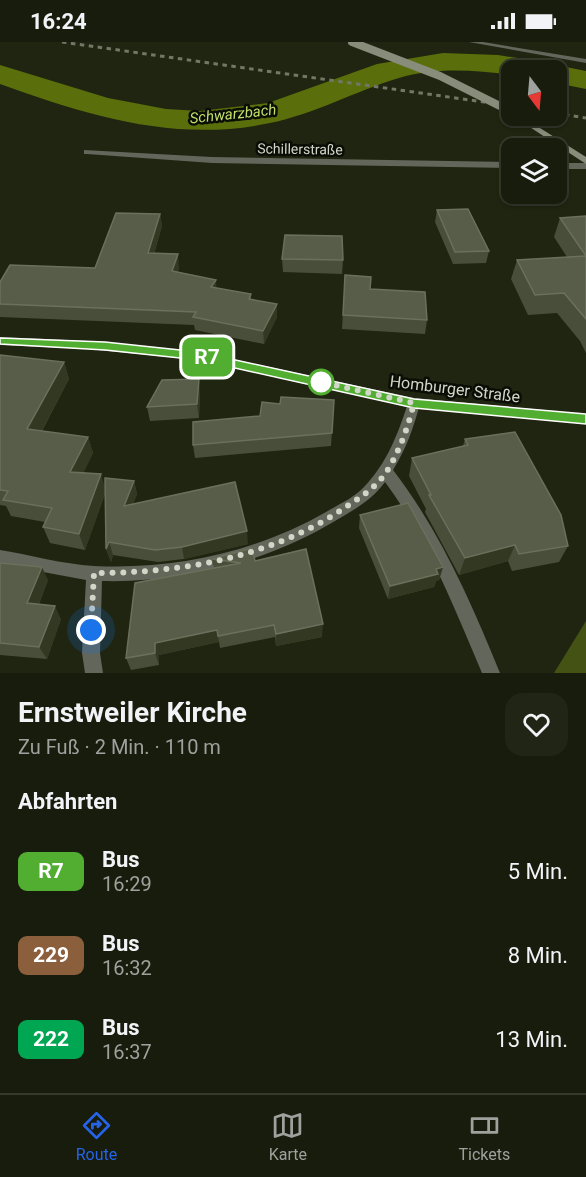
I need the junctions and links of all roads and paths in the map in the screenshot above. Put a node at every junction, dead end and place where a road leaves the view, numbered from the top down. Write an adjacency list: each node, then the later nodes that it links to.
1 (352, 42): 4 (main road, bridge)
2 (472, 42): 3 (street)
3 (586, 61)
4 (501, 106)
5 (533, 126): 7 (main road)
6 (87, 152): 8 (street, Schillerstraße)
7 (586, 164): 9 (street)
8 (501, 165)
9 (567, 165)
10 (0, 341): 11 (main road, Homburger Straße)
11 (414, 403): 12 (main road, Homburger Straße); 13 (street)
12 (586, 419)
13 (386, 472): 15 (street); 17 (street)
14 (0, 557): 15 (street)
15 (94, 573): 16 (street)
16 (94, 673)
17 (491, 673)

